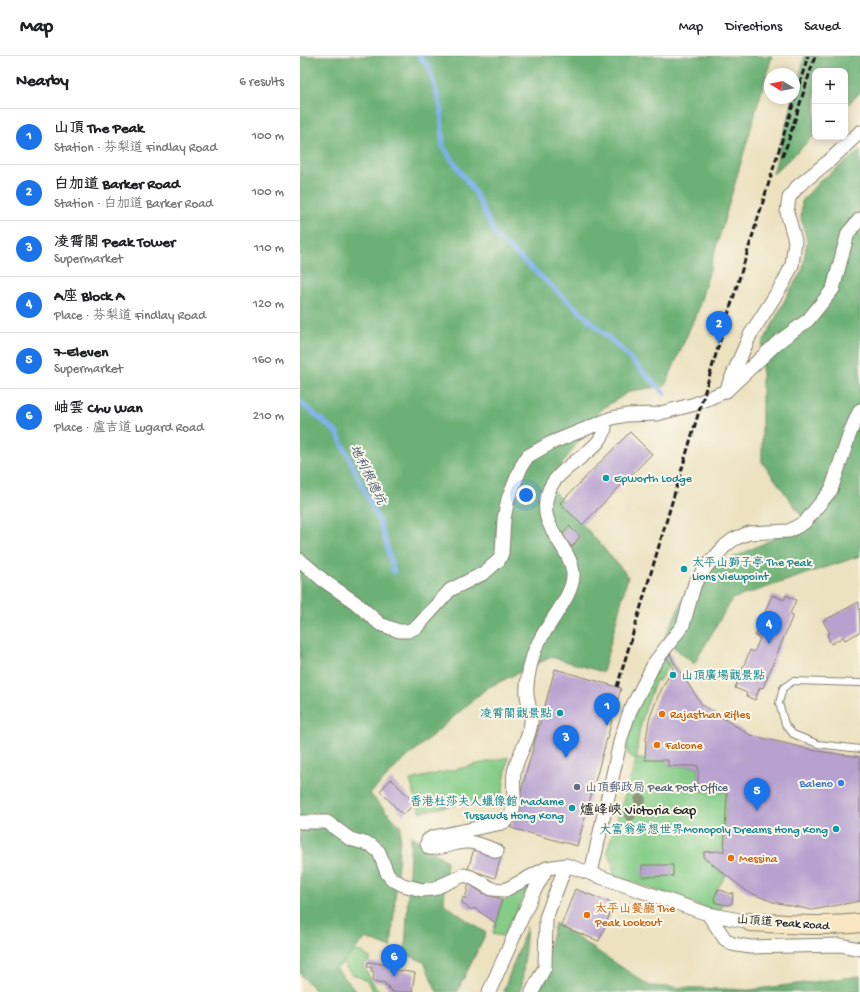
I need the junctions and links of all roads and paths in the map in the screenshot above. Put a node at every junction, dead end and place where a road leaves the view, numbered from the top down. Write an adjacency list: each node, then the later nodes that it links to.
1 (860, 132): 3 (street)
2 (860, 219): 3 (street)
3 (726, 391): 5 (street)
4 (860, 410): 13 (street)
5 (605, 421): 6 (street); 10 (street)
6 (300, 560)
7 (860, 683): 8 (lane)
8 (860, 749)
9 (300, 822): 12 (street, 山頂道 Peak Road)
10 (497, 851)
11 (566, 865): 12 (street, 山頂道 Peak Road); 13 (street, 山頂道 Peak Road); 19 (street)
12 (547, 868): 18 (street)
13 (591, 873): 14 (street, 山頂道 Peak Road)
14 (708, 914): 15 (street, 山頂道 Peak Road); 17 (street)
15 (750, 922): 16 (main road, 山頂道 Peak Road)
16 (860, 923)
17 (860, 949)
18 (489, 992)
19 (532, 992)

